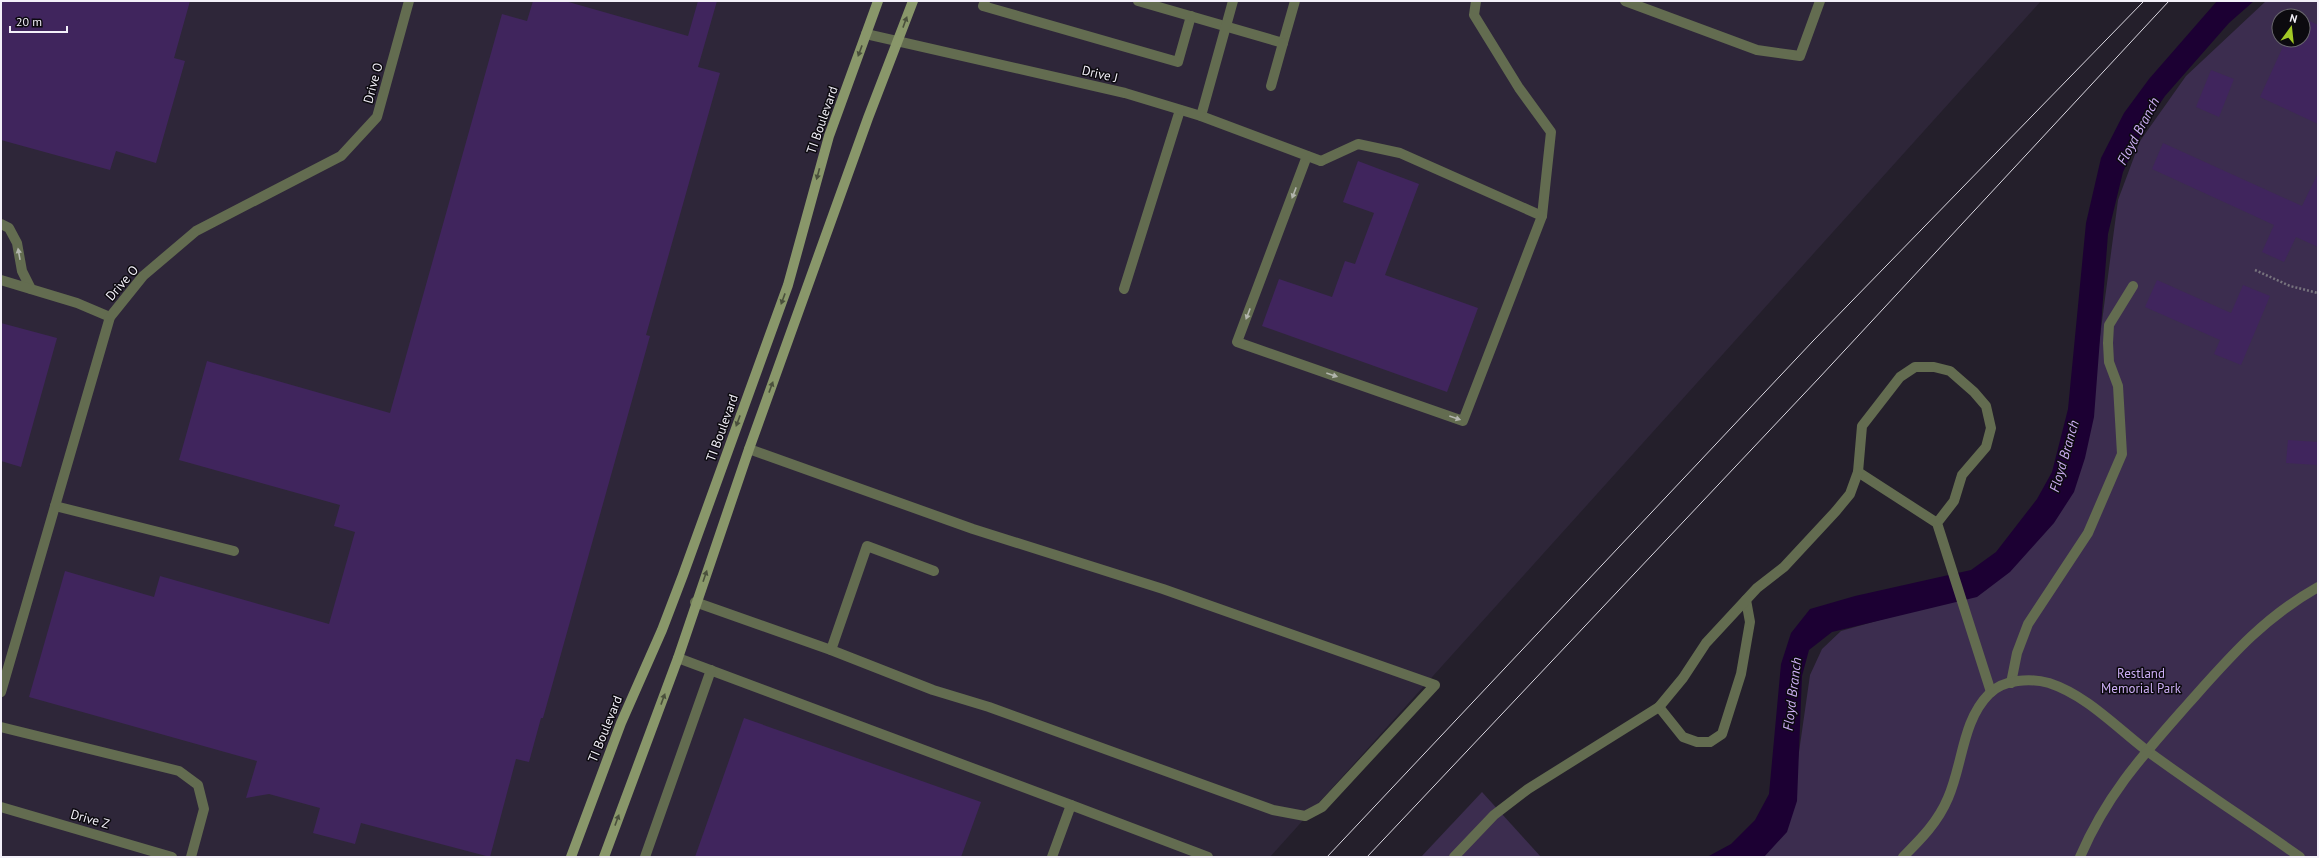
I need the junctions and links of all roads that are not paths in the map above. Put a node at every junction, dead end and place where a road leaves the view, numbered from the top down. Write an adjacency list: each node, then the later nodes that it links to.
1 (409, 1): 26 (street, Drive O)
2 (878, 1): 13 (street, TI Boulevard)
3 (913, 1): 14 (street, one-way to 3)
4 (985, 1): 11 (street)
5 (1138, 1): 11 (street)
6 (1233, 1): 12 (street)
7 (1295, 1): 15 (street)
8 (1476, 1): 20 (street)
9 (1625, 1): 10 (street)
10 (1820, 1)
11 (1191, 16): 12 (street)
12 (1226, 26): 15 (street); 18 (street)
13 (866, 34): 14 (street, Drive J); 49 (street, TI Boulevard, one-way to 49)
14 (898, 42): 17 (street, Drive J); 27 (street, one-way to 14)
15 (1283, 43): 16 (street)
16 (1271, 86)
17 (1180, 110): 18 (street, Drive J); 25 (street)
18 (1201, 116): 19 (street, Drive J)
19 (1307, 156): 20 (street, Drive J); 20 (street, one-way to 20)
20 (1542, 216)
21 (1, 224): 24 (street, one-way to 21)
22 (1, 280): 24 (street)
23 (2133, 286): 39 (street)
24 (31, 289): 26 (street)
25 (1124, 289)
26 (110, 317): 29 (street, Drive O)
27 (749, 449): 35 (street, one-way to 27); 36 (street)
28 (1858, 472): 30 (street); 30 (street); 34 (street)
29 (55, 506): 31 (street); 40 (street, Drive O)
30 (1937, 523): 41 (street)
31 (234, 551)
32 (934, 571): 36 (street)
33 (2318, 587): 44 (street)
34 (1746, 600): 42 (street); 42 (street)
35 (696, 602): 36 (street); 37 (street)
36 (831, 650)
37 (678, 658): 38 (street); 50 (street, one-way to 37)
38 (711, 670): 45 (street); 51 (street)
39 (2011, 683): 41 (street); 44 (street)
40 (1, 692)
41 (1991, 692): 55 (street)
42 (1659, 707): 54 (street)
43 (1, 727): 48 (street)
44 (2146, 750): 56 (street); 57 (street)
45 (1071, 805): 52 (street); 53 (street)
46 (1, 807): 47 (street, Drive Z)
47 (172, 857)
48 (191, 857)
49 (571, 857)
50 (604, 857)
51 (645, 857)
52 (1052, 857)
53 (1208, 857)
54 (1454, 857)
55 (1903, 857)
56 (2080, 857)
57 (2300, 857)

